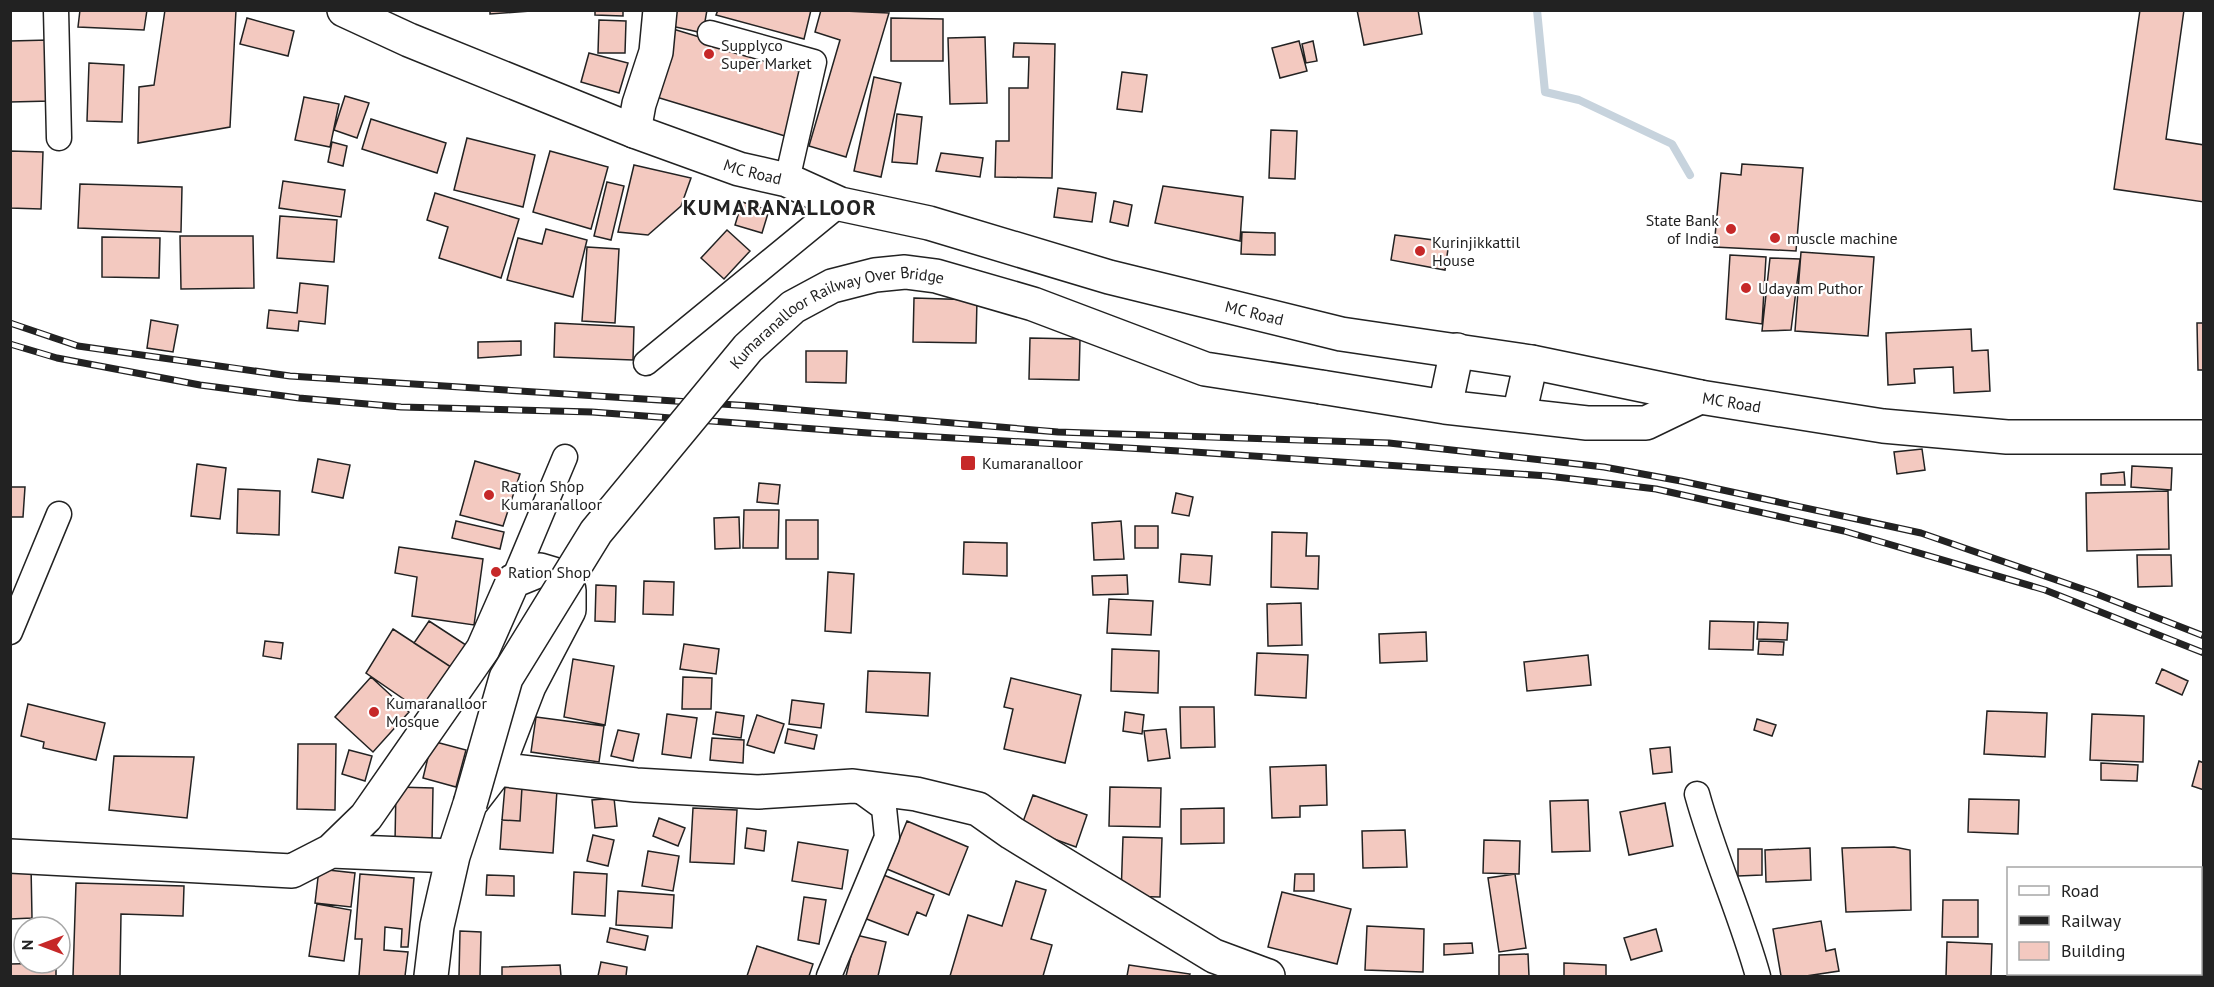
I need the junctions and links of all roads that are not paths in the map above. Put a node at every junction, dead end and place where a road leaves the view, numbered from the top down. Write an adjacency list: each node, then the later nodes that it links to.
1 (56, 10): 6 (street)
2 (344, 10): 5 (main road, MC Road)
3 (660, 10): 5 (main road)
4 (710, 33): 7 (street)
5 (634, 131): 7 (main road, MC Road)
6 (59, 138)
7 (787, 180): 8 (main road, MC Road)
8 (840, 204): 9 (main road, MC Road); 11 (street)
9 (1457, 350): 10 (main road, MC Road); 13 (main road)
10 (1531, 362): 12 (main road, MC Road); 14 (main road)
11 (646, 363)
12 (1700, 397): 14 (main road, Kumaranalloor Railway Over Bridge); 15 (main road, MC Road)
13 (1444, 406): 14 (main road, Kumaranalloor Railway Over Bridge); 23 (main road, Kumaranalloor Railway Over Bridge, bridge)
14 (1519, 415)
15 (2204, 437)
16 (565, 457): 18 (street)
17 (59, 514): 19 (street)
18 (513, 581): 20 (main road); 24 (main road)
19 (10, 632)
20 (498, 770): 21 (main road); 23 (main road)
21 (853, 786): 27 (main road); 29 (street)
22 (1697, 794): 31 (street)
23 (470, 804): 26 (main road, Kumaranalloor Railway Over Bridge)
24 (331, 851): 25 (main road); 26 (main road)
25 (10, 856)
26 (453, 856): 28 (main road, Kumaranalloor Railway Over Bridge)
27 (1214, 966): 30 (main road)
28 (431, 976)
29 (829, 976)
30 (1268, 976)
31 (1758, 976)

